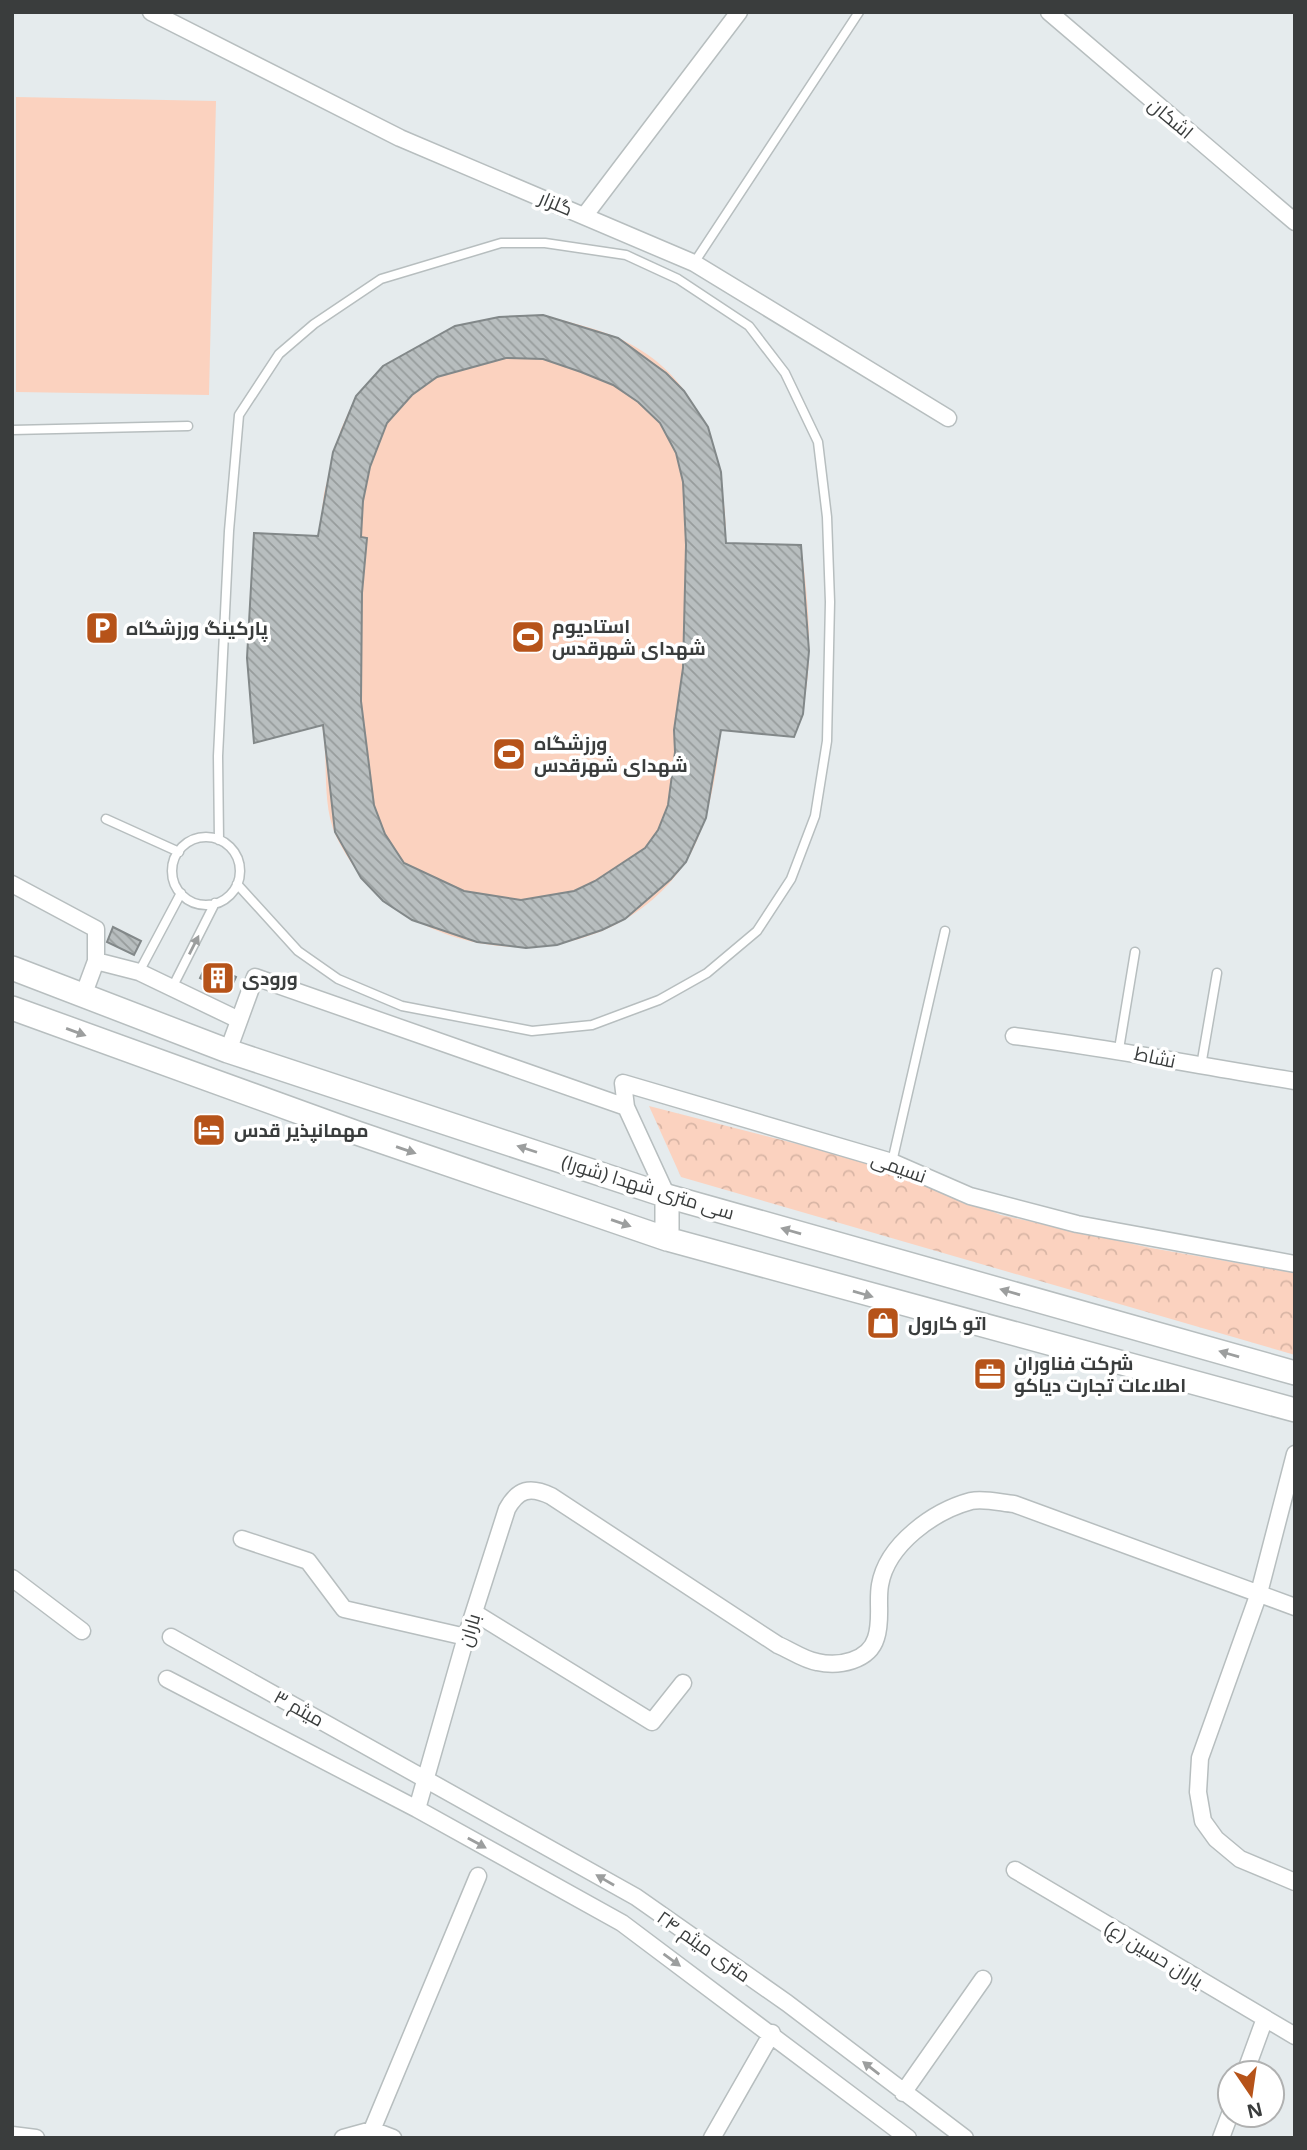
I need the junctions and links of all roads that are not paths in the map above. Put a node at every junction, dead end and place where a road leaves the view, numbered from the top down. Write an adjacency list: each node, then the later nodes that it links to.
1 (738, 12): 5 (street)
2 (859, 12): 7 (lane)
3 (1049, 12): 6 (street, اشکان)
4 (154, 13): 5 (street, گلزار)
5 (585, 215): 7 (street, گلزار)
6 (1295, 222)
7 (694, 263): 8 (street, گلزار)
8 (948, 418)
9 (188, 425): 10 (lane)
10 (12, 430)
11 (106, 819): 13 (lane)
12 (219, 840): 13 (lane); 15 (lane); 15 (lane)
13 (178, 852): 16 (lane)
14 (12, 884): 20 (street)
15 (237, 884): 17 (lane)
16 (181, 893): 17 (lane); 22 (lane)
17 (215, 903): 24 (lane, one-way to 17)
18 (945, 931): 34 (lane)
19 (1135, 952): 29 (lane)
20 (96, 961): 22 (street); 25 (street)
21 (12, 968): 25 (main road, سی متری شهدا (شورا))
22 (139, 972): 24 (street)
23 (1217, 973): 31 (lane)
24 (173, 986): 27 (street)
25 (83, 996): 30 (main road, سی متری شهدا (شورا))
26 (12, 1008): 36 (main road, سی متری شهدا (شورا), one-way to 36)
27 (239, 1020): 30 (street); 33 (street)
28 (1014, 1036): 29 (street, نشاط)
29 (1119, 1049): 31 (street, نشاط)
30 (228, 1051): 35 (main road, سی متری شهدا (شورا), one-way to 30)
31 (1201, 1066): 32 (street, نشاط)
32 (1295, 1081)
33 (626, 1107): 34 (street, نسیمی); 35 (street)
34 (892, 1162): 37 (street, نسیمی)
35 (667, 1196): 36 (main road); 38 (main road, سی متری شهدا (شورا), one-way to 35)
36 (667, 1239): 39 (main road, سی متری شهدا (شورا), one-way to 39)
37 (1295, 1264)
38 (1295, 1373)
39 (1295, 1410)
40 (1295, 1454): 43 (street)
41 (242, 1539): 48 (street)
42 (12, 1578): 46 (street)
43 (1259, 1594): 44 (street); 45 (street, باران); 55 (street)
44 (1295, 1607)
45 (475, 1613): 48 (street, باران); 50 (street)
46 (82, 1631)
47 (171, 1637): 51 (street, میثم ۳)
48 (466, 1637): 51 (street, باران)
49 (167, 1679): 52 (street, میثم ۳)
50 (683, 1683)
51 (427, 1779): 52 (street, باران); 56 (street, ۲۴ متری میثم, one-way to 51)
52 (418, 1810): 57 (street, ۲۴ متری میثم, one-way to 57)
53 (1015, 1870): 59 (street, یاران حسین (ع))
54 (478, 1876): 64 (street)
55 (1295, 1882)
56 (635, 1897): 57 (street); 63 (street, ۲۴ متری میثم, one-way to 56)
57 (622, 1923): 60 (street, ۲۴ متری میثم, one-way to 60)
58 (983, 1979): 63 (street)
59 (1264, 2021): 61 (street, یاران حسین (ع)); 62 (street)
60 (772, 2033): 69 (street); 70 (street, ۲۴ متری میثم)
61 (1295, 2036)
62 (1250, 2059)
63 (903, 2093): 71 (street, ۲۴ متری میثم)
64 (372, 2130): 67 (street); 68 (street)
65 (12, 2135): 66 (street)
66 (36, 2138)
67 (343, 2138)
68 (393, 2138)
69 (712, 2138)
70 (908, 2138)
71 (965, 2138)

